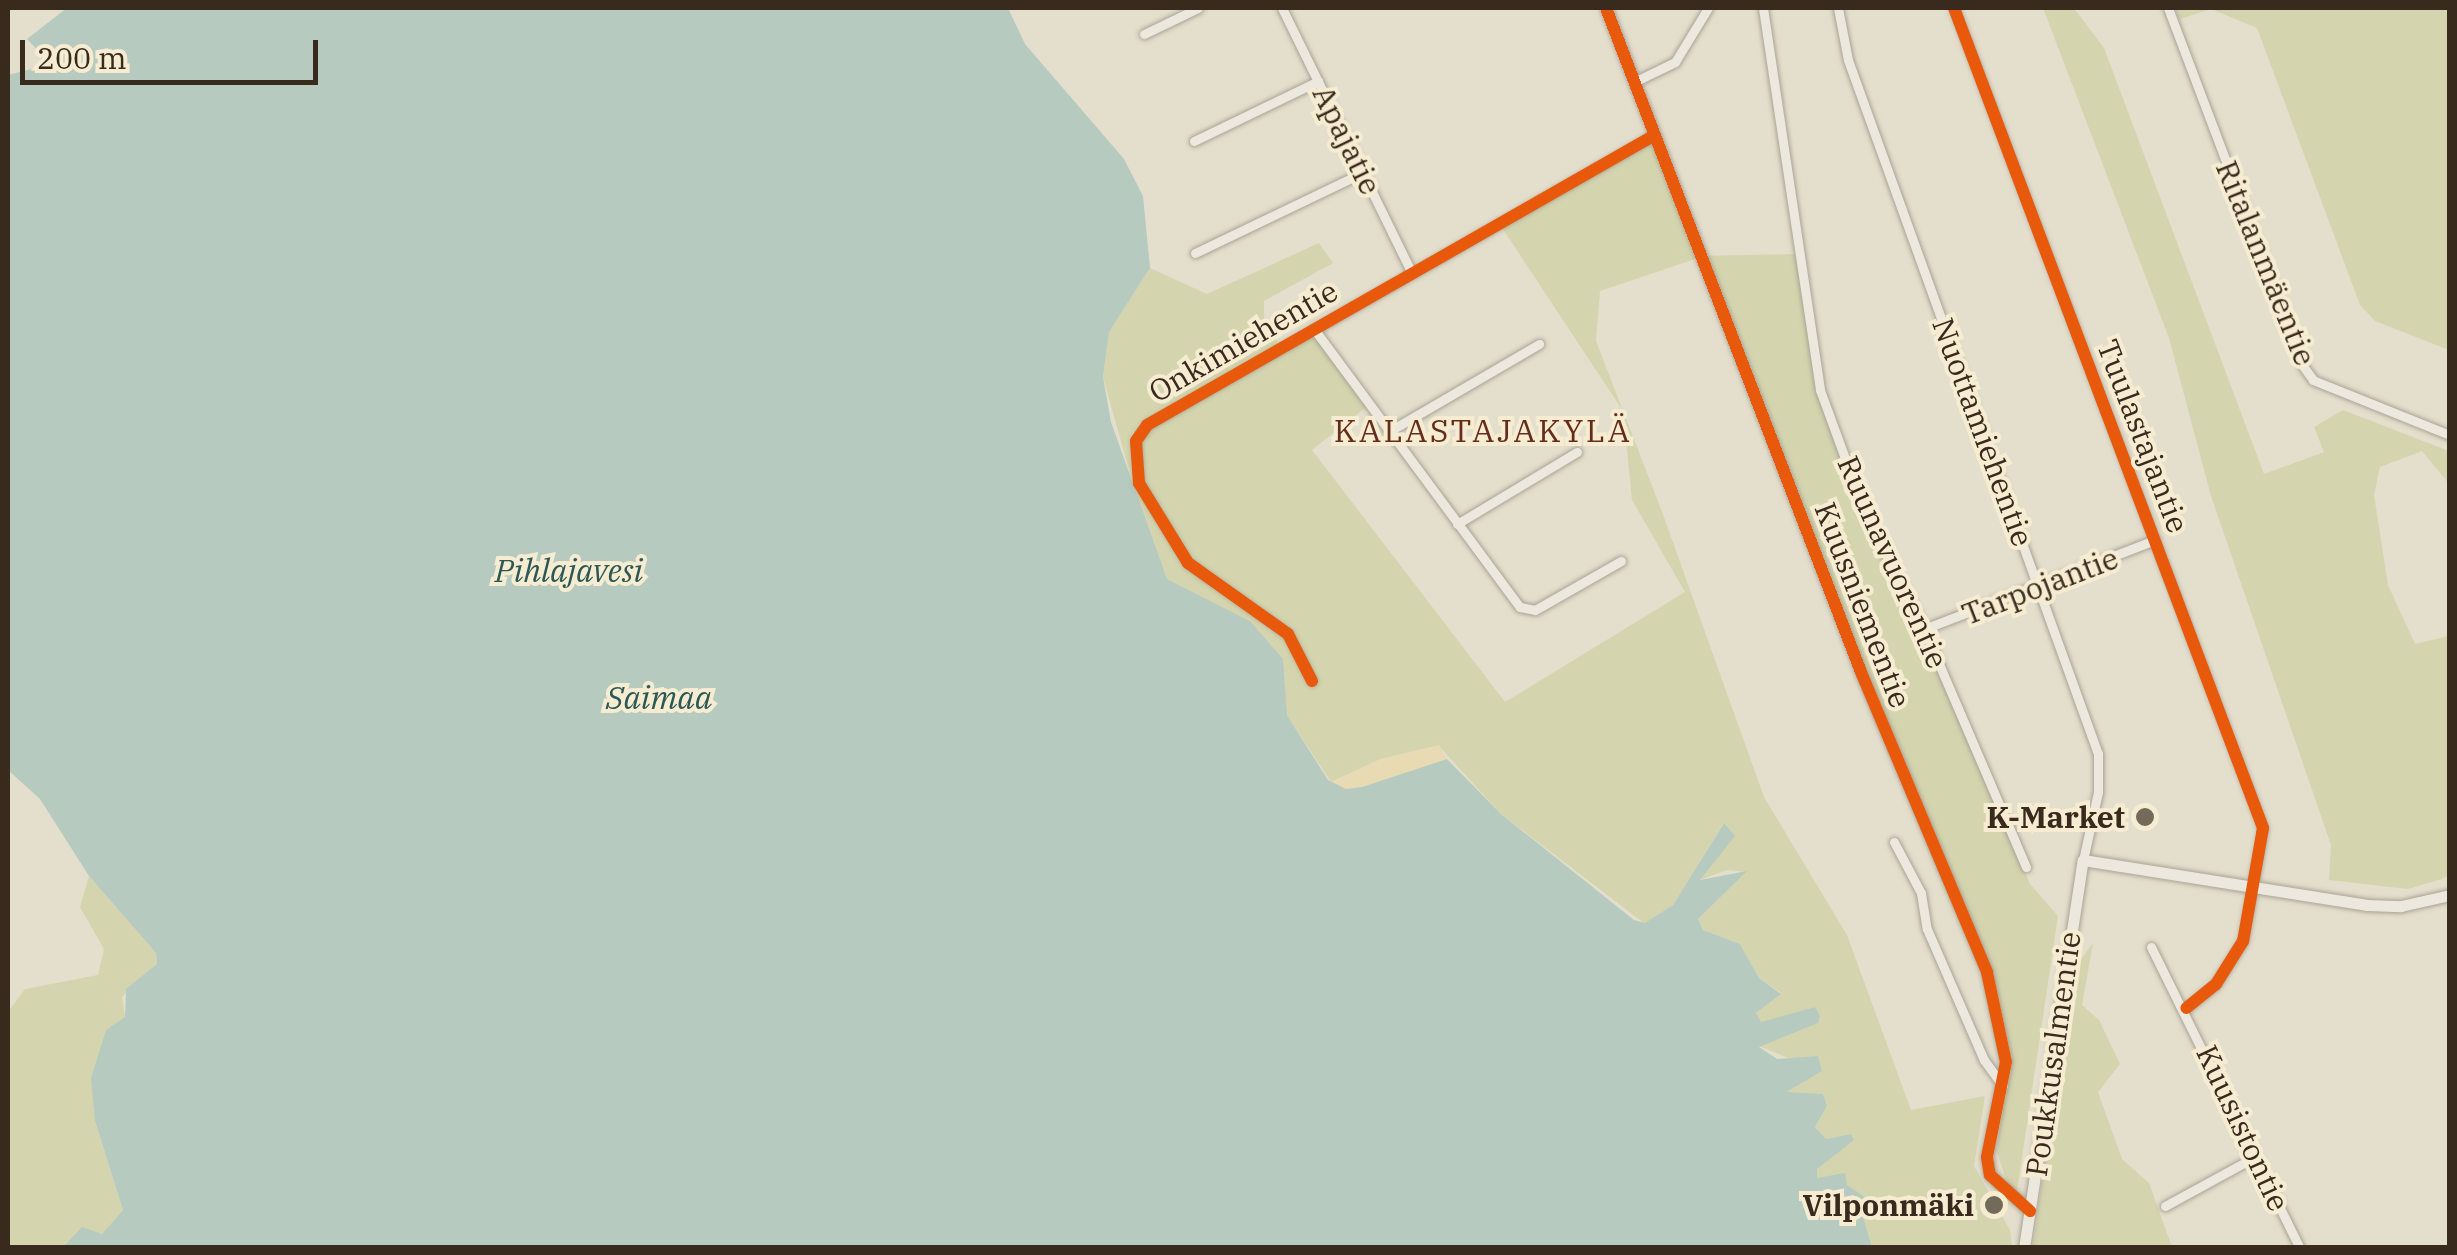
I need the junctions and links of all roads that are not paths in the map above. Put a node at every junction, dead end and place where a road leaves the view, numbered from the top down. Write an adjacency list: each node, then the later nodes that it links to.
1 (1198, 8): 9 (street)
2 (1282, 8): 10 (street, Apajatie)
3 (1606, 8): 11 (street, Kuusniementie)
4 (1708, 8): 11 (street)
5 (1763, 8): 26 (street, Ruunavuorentie)
6 (1838, 8): 25 (street, Nuottamiehentie)
7 (1954, 8): 23 (street, Tuulastajantie)
8 (2168, 8): 20 (street, Ritalanmäentie)
9 (1144, 34)
10 (1318, 81): 13 (street); 14 (street, Apajatie)
11 (1634, 82): 12 (street, Kuusniementie)
12 (1652, 136): 16 (street, Onkimiehentie); 35 (street, Kuusniementie)
13 (1194, 141)
14 (1362, 173): 15 (street); 16 (street, Apajatie)
15 (1195, 253)
16 (1412, 273): 17 (street, Onkimiehentie)
17 (1314, 330): 19 (street); 27 (street, Onkimiehentie)
18 (1539, 344): 19 (street)
19 (1388, 432): 22 (street)
20 (2450, 436)
21 (1578, 452): 22 (street)
22 (1457, 524): 24 (street)
23 (2156, 540): 25 (street, Tarpojantie); 31 (street, Tuulastajantie)
24 (1621, 561)
25 (2040, 588): 26 (street, Tarpojantie); 29 (street, Nuottamiehentie)
26 (1924, 629): 30 (street, Ruunavuorentie)
27 (1312, 681)
28 (1894, 842): 35 (street)
29 (2083, 860): 31 (street); 38 (street, Poukkusalmentie)
30 (2026, 867)
31 (2255, 886): 32 (street); 34 (street, Kuusistontie)
32 (2450, 895)
33 (2151, 947): 34 (street, Kuusistontie)
34 (2186, 1008): 36 (street, Kuusistontie)
35 (2002, 1086): 38 (street, Kuusniementie)
36 (2255, 1157): 37 (street); 40 (street, Kuusistontie)
37 (2165, 1206)
38 (2030, 1212): 39 (street, Poukkusalmentie)
39 (2024, 1248)
40 (2300, 1248)

